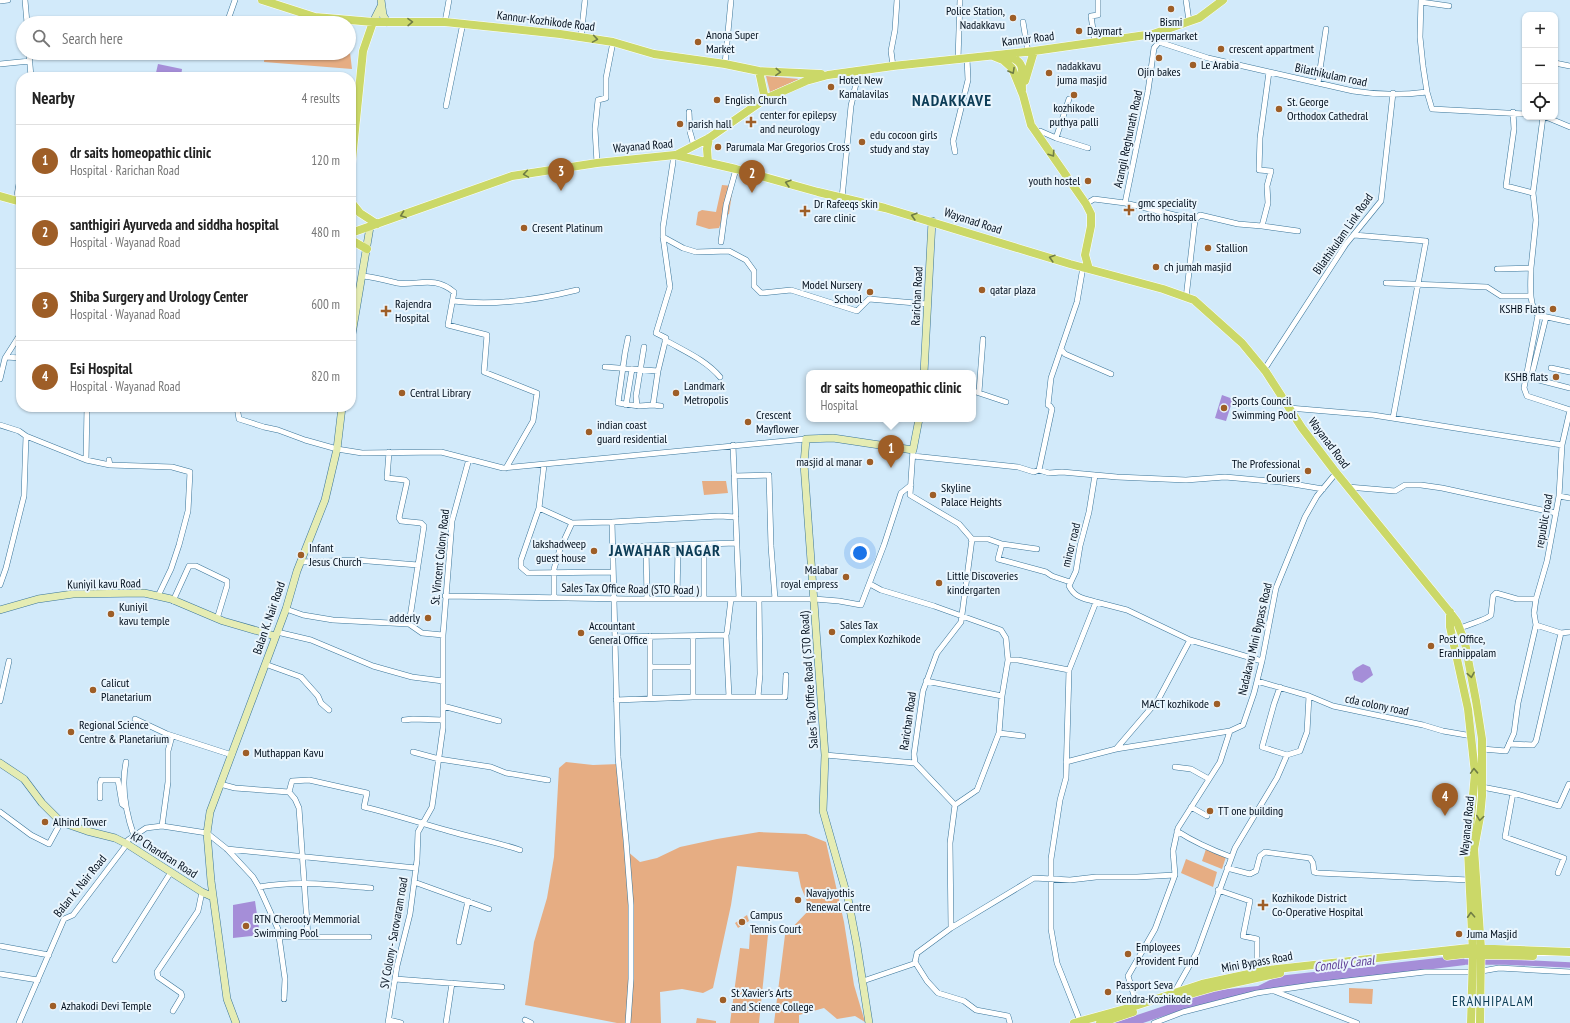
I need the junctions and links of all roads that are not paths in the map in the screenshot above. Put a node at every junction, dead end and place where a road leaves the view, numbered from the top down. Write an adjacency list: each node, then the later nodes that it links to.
1 (8, 0): 12 (street)
2 (25, 0): 17 (street)
3 (235, 0): 18 (street)
4 (449, 0): 24 (street)
5 (585, 0): 29 (street)
6 (731, 0): 39 (street)
7 (897, 0): 41 (street)
8 (960, 0): 36 (street)
9 (1098, 0): 31 (street)
10 (1186, 0): 21 (street)
11 (1223, 0): 21 (main road, Kannur Road)
12 (0, 1)
13 (267, 1): 19 (main road, Kannur-Kozhikode Road)
14 (1421, 1): 16 (street); 49 (street)
15 (381, 3): 22 (street); 23 (street)
16 (1450, 6)
17 (26, 16)
18 (230, 16)
19 (312, 16)
20 (356, 21): 22 (main road, Kannur-Kozhikode Road)
21 (1189, 21): 28 (main road, Kannur Road)
22 (373, 22): 23 (main road, Kannur-Kozhikode Road); 58 (main road)
23 (387, 22): 24 (main road, Kannur-Kozhikode Road, one-way to 24)
24 (445, 22): 26 (main road, Kannur-Kozhikode Road)
25 (1023, 22): 33 (street)
26 (463, 23): 29 (main road, Kannur-Kozhikode Road); 54 (street)
27 (1326, 29): 48 (street)
28 (1153, 34): 31 (main road, Kannur Road); 32 (street)
29 (581, 37): 30 (main road, Kannur-Kozhikode Road, one-way to 30)
30 (613, 42): 39 (main road, Kannur-Kozhikode Road); 69 (street)
31 (1096, 42): 33 (main road, Kannur Road)
32 (1159, 42): 46 (street, Bilathikulam road); 76 (street, Arangil Reghunath Road)
33 (1031, 51): 34 (main road, Kannur Road); 51 (main road)
34 (997, 55): 35 (main road, Kannur Road); 51 (main road, one-way to 51)
35 (967, 58): 36 (main road, Kannur Road); 67 (street)
36 (958, 59): 41 (main road, Kannur Road)
37 (30, 61): 38 (street); 45 (street)
38 (0, 64)
39 (725, 64): 44 (main road, Kannur-Kozhikode Road)
40 (1558, 64): 42 (street)
41 (893, 66): 43 (main road, Kannur Road)
42 (1570, 66)
43 (859, 70): 47 (main road, Kannur Road); 74 (street)
44 (759, 71): 47 (main road, Kannur-Kozhikode Road, one-way to 47); 52 (main road)
45 (31, 72)
46 (1269, 72): 48 (street, Bilathikulam road); 82 (street)
47 (828, 75): 52 (main road)
48 (1318, 82): 50 (street, Bilathikulam road)
49 (1427, 92): 50 (street, Bilathikulam road); 56 (street)
50 (1393, 93): 85 (street, Bilathikulam Link Road)
51 (1023, 95): 62 (main road)
52 (765, 99): 63 (main road)
53 (1069, 99): 64 (street)
54 (446, 106)
55 (689, 112): 65 (street)
56 (1513, 112): 57 (street); 72 (street)
57 (1522, 114)
58 (356, 120)
59 (1543, 120): 72 (street)
60 (1553, 120): 61 (street)
61 (1570, 127)
62 (1037, 133): 64 (street); 77 (main road, one-way to 77)
63 (709, 138): 65 (main road); 70 (main road)
64 (1056, 138): 66 (street)
65 (694, 146): 68 (main road)
66 (1088, 148)
67 (956, 152)
68 (674, 155): 69 (main road, Wayanad Road); 70 (main road, Wayanad Road); 86 (street)
69 (597, 162): 81 (main road, Wayanad Road, one-way to 81)
70 (708, 162): 71 (main road, Wayanad Road)
71 (736, 169): 74 (main road, Wayanad Road, one-way to 71); 87 (street)
72 (1533, 193): 93 (street)
73 (0, 196): 75 (main road)
74 (842, 198): 80 (main road, Wayanad Road, one-way to 74)
75 (16, 200)
76 (1125, 203): 77 (street, Arangil Reghunath Road); 79 (street)
77 (1086, 204): 90 (main road)
78 (356, 208): 81 (main road)
79 (1194, 220): 82 (street); 100 (street)
80 (932, 221): 91 (main road, Wayanad Road, one-way to 80); 102 (street, Rarichan Road)
81 (374, 226): 83 (main road, Wayanad Road); 89 (street)
82 (1262, 226): 84 (street)
83 (356, 231)
84 (1298, 231)
85 (1354, 235): 97 (street); 121 (street, Bilathikulam Link Road)
86 (663, 238): 102 (street); 109 (street)
87 (721, 242)
88 (356, 243): 89 (main road)
89 (367, 249): 95 (street)
90 (1085, 255): 91 (main road); 92 (main road)
91 (1070, 264): 92 (main road, Wayanad Road)
92 (1086, 268): 100 (main road, Wayanad Road); 112 (street)
93 (1531, 268): 94 (street); 99 (street)
94 (1497, 269)
95 (363, 276): 101 (street); 103 (street)
96 (1386, 283): 97 (street)
97 (1418, 284): 99 (street); 138 (street)
98 (577, 290): 101 (street)
99 (1530, 296): 104 (street)
100 (1186, 298): 121 (main road, Wayanad Road)
101 (453, 301): 151 (street)
102 (927, 304): 120 (street, Rarichan Road)
103 (356, 313)
104 (1538, 315): 105 (street); 144 (street, republic road)
105 (1546, 316): 106 (street); 127 (street)
106 (1570, 322)
107 (628, 338): 117 (street)
108 (983, 339): 128 (street)
109 (665, 340): 122 (street); 125 (street)
110 (16, 341): 113 (street)
111 (644, 347): 119 (street)
112 (1061, 350): 124 (street); 152 (street)
113 (6, 356): 114 (street); 126 (street)
114 (16, 357)
115 (605, 367): 117 (street)
116 (1551, 368): 123 (street)
117 (623, 369): 118 (street); 130 (street)
118 (632, 370): 119 (street); 130 (street)
119 (640, 370): 122 (street); 132 (street)
120 (924, 370)
121 (1264, 370): 134 (main road, Wayanad Road)
122 (658, 371): 131 (street)
123 (1570, 372)
124 (1111, 374)
125 (720, 377)
126 (0, 379)
127 (1570, 388)
128 (976, 391): 129 (street)
129 (1006, 402)
130 (626, 405): 132 (street)
131 (653, 405): 132 (street); 133 (street)
132 (636, 406)
133 (661, 406)
134 (1289, 408): 138 (street); 153 (main road, Wayanad Road)
135 (87, 412): 149 (street)
136 (238, 412): 145 (street)
137 (341, 412): 145 (street, Balan K. Nair Road)
138 (1393, 418): 144 (street)
139 (918, 422): 147 (street)
140 (0, 425): 141 (street)
141 (26, 436): 149 (street); 180 (street)
142 (806, 438): 143 (street); 147 (street); 184 (street, Sales Tax Office Road ( STO Road))
143 (733, 445): 150 (street); 155 (street)
144 (1562, 445): 159 (street, republic road)
145 (337, 449): 146 (street); 174 (street, Balan K. Nair Road)
146 (389, 452): 148 (street); 175 (street)
147 (913, 453): 152 (street); 156 (street)
148 (469, 459): 151 (street); 182 (street, St. Vincent Colony Road)
149 (86, 460): 181 (street)
150 (544, 465): 151 (street); 161 (street)
151 (506, 468)
152 (1039, 470): 154 (street)
153 (1336, 473): 157 (main road, Wayanad Road); 158 (street, Nadakavu Mini Bypass Road)
154 (1095, 475): 158 (street); 178 (street, minor road)
155 (734, 476): 163 (street); 192 (street)
156 (911, 485): 166 (street); 179 (street)
157 (1347, 487): 162 (street); 198 (main road, Wayanad Road)
158 (1323, 489): 215 (street, Nadakavu Mini Bypass Road)
159 (1559, 496): 160 (street); 162 (street, republic road)
160 (1570, 498)
161 (539, 508): 165 (street); 177 (street)
162 (1556, 513): 193 (street, republic road)
163 (736, 517): 164 (street); 167 (street)
164 (612, 522): 165 (street); 172 (street)
165 (572, 523): 177 (street)
166 (971, 539): 169 (street); 199 (street, Rarichan Road)
167 (737, 543): 168 (street); 190 (street)
168 (704, 544): 171 (street); 188 (street)
169 (1002, 544): 173 (street); 178 (street)
170 (646, 546): 171 (street); 172 (street); 186 (street)
171 (678, 546): 187 (street)
172 (613, 547): 176 (street)
173 (1037, 549)
174 (300, 562): 175 (street); 196 (street, Balan K. Nair Road)
175 (418, 565): 201 (street)
176 (613, 572): 177 (street); 185 (street)
177 (554, 573): 183 (street)
178 (1070, 582): 195 (street, minor road)
179 (870, 584): 184 (street, Sales Tax Office Road (STO Road )); 199 (street)
180 (0, 585)
181 (158, 596): 194 (street, Kuniyil kavu Road); 197 (street, Kuniyil kavu Road)
182 (445, 596): 183 (street, Sales Tax Office Road (STO Road )); 207 (street, St. Vincent Colony Road)
183 (554, 598): 185 (street, Sales Tax Office Road (STO Road ))
184 (814, 598): 192 (street, Sales Tax Office Road (STO Road )); 250 (street, Sales Tax Office Road ( STO Road))
185 (614, 599): 186 (street, Sales Tax Office Road (STO Road )); 211 (street)
186 (647, 599): 187 (street, Sales Tax Office Road (STO Road ))
187 (677, 599): 188 (street, Sales Tax Office Road (STO Road ))
188 (704, 599): 189 (street, Sales Tax Office Road (STO Road ))
189 (731, 599): 190 (street, Sales Tax Office Road (STO Road )); 208 (street)
190 (739, 599): 191 (street, Sales Tax Office Road (STO Road ))
191 (759, 599): 192 (street, Sales Tax Office Road (STO Road )); 229 (street)
192 (775, 599)
193 (1536, 599): 202 (street, republic road); 203 (street)
194 (173, 601): 200 (street, Kuniyil kavu Road); 200 (street)
195 (1096, 602): 212 (street); 219 (street)
196 (286, 609): 201 (street); 206 (street, Balan K. Nair Road)
197 (0, 610)
198 (1450, 612): 203 (main road, Wayanad Road); 243 (main road, Wayanad Road)
199 (961, 616): 213 (street); 221 (street, Rarichan Road)
200 (217, 619): 206 (street, Kuniyil kavu Road)
201 (409, 624): 207 (street)
202 (1536, 625): 205 (street); 244 (street, republic road)
203 (1460, 628): 246 (main road, Wayanad Road, one-way to 246)
204 (1570, 632): 205 (street)
205 (1561, 633): 244 (street)
206 (276, 634): 216 (street, Balan K. Nair Road); 222 (street)
207 (443, 635): 222 (street, SV Colony - Sarovaram road)
208 (726, 635): 210 (street); 228 (street)
209 (650, 636): 210 (street); 211 (street); 217 (street)
210 (693, 636): 218 (street)
211 (614, 637): 231 (street)
212 (1190, 640): 215 (street); 245 (street)
213 (1008, 660): 219 (street); 225 (street)
214 (9, 661): 232 (street)
215 (1262, 661): 223 (street, Nadakavu Mini Bypass Road)
216 (265, 664): 234 (street); 249 (street, Balan K. Nair Road)
217 (650, 666): 218 (street); 230 (street)
218 (693, 667): 227 (street)
219 (1069, 670): 253 (street)
220 (786, 675): 229 (street)
221 (926, 681): 225 (street); 255 (street, Rarichan Road)
222 (443, 682): 233 (street, SV Colony - Sarovaram road)
223 (1257, 682): 224 (street, cda colony road); 239 (street, Nadakavu Mini Bypass Road)
224 (1280, 687): 226 (street, cda colony road); 248 (street)
225 (1002, 696): 240 (street)
226 (1309, 696): 243 (street, cda colony road); 248 (street)
227 (692, 697): 228 (street); 230 (street)
228 (729, 697): 229 (street)
229 (758, 697)
230 (650, 698): 231 (street)
231 (616, 700): 331 (street)
232 (0, 701)
233 (443, 706): 237 (street, SV Colony - Sarovaram road); 238 (street)
234 (329, 710)
235 (135, 719): 241 (street)
236 (404, 720): 237 (street)
237 (443, 720): 251 (street, SV Colony - Sarovaram road)
238 (499, 721)
239 (1230, 731): 245 (street); 258 (street)
240 (999, 733): 242 (street); 265 (street)
241 (172, 736): 249 (street); 272 (street)
242 (1023, 736)
243 (1472, 736): 287 (main road, Wayanad Road, one-way to 243)
244 (1509, 744): 246 (street)
245 (1116, 749): 253 (street)
246 (1482, 749): 261 (main road, Wayanad Road)
247 (413, 752): 251 (street)
248 (1287, 754): 280 (street)
249 (232, 755): 259 (street, Balan K. Nair Road)
250 (825, 755): 255 (street); 315 (street, Sales Tax Office Road ( STO Road))
251 (439, 758): 257 (street); 271 (street, SV Colony - Sarovaram road)
252 (126, 762): 266 (street)
253 (1066, 762): 286 (street)
254 (0, 763): 270 (street, KP Chandran Road)
255 (915, 764): 265 (street, Rarichan Road)
256 (1175, 767): 258 (street)
257 (548, 780)
258 (1209, 780): 267 (street)
259 (220, 784): 262 (street); 274 (street, Balan K. Nair Road)
260 (1570, 785): 263 (street)
261 (1482, 787): 263 (street); 303 (main road, Wayanad Road, one-way to 303)
262 (289, 792): 271 (street); 279 (street)
263 (1512, 793): 284 (street)
264 (100, 798): 266 (street)
265 (955, 805): 297 (street)
266 (126, 807): 275 (street)
267 (1191, 807): 269 (street); 273 (street)
268 (0, 812): 270 (street)
269 (1208, 816)
270 (61, 822): 276 (street, KP Chandran Road)
271 (423, 823): 278 (street); 281 (street, SV Colony - Sarovaram road)
272 (162, 826): 274 (street, Balan K. Nair Road); 275 (street, Balan K. Nair Road)
273 (1177, 831): 280 (street); 285 (street)
274 (207, 833): 277 (street); 294 (street, Balan K. Nair Road)
275 (134, 836): 276 (street, Balan K. Nair Road)
276 (127, 844): 283 (street, KP Chandran Road); 305 (street, Balan K. Nair Road)
277 (227, 849): 279 (street); 290 (street)
278 (520, 850)
279 (303, 856): 281 (street); 289 (street)
280 (1231, 858): 282 (street)
281 (416, 868): 288 (street, SV Colony - Sarovaram road)
282 (1227, 868): 287 (street); 292 (street)
283 (171, 872): 293 (street, KP Chandran Road); 307 (street)
284 (1558, 873)
285 (1175, 875): 286 (street); 321 (street)
286 (1051, 879): 297 (street); 325 (street)
287 (1469, 880): 303 (main road, Wayanad Road, one-way to 287)
288 (414, 882): 295 (street); 313 (street, SV Colony - Sarovaram road)
289 (305, 883): 290 (street); 291 (street); 299 (street)
290 (259, 887): 298 (street)
291 (371, 888)
292 (1218, 890): 309 (street); 319 (street)
293 (202, 892): 294 (street, KP Chandran Road); 322 (street)
294 (213, 897): 327 (street)
295 (468, 901): 296 (street); 301 (street)
296 (489, 909)
297 (951, 928): 308 (street)
298 (279, 937): 299 (street); 320 (street)
299 (308, 937): 300 (street)
300 (369, 937)
301 (459, 942)
302 (0, 946): 305 (street)
303 (1477, 951): 304 (main road); 306 (main road); 309 (main road, Mini Bypass Road); 310 (main road, Wayanad Road); 334 (main road, Mini Bypass Road)
304 (1570, 952)
305 (49, 954): 314 (street, Balan K. Nair Road)
306 (1570, 957)
307 (115, 960)
308 (916, 963): 315 (street); 333 (street)
309 (1257, 972): 319 (main road, Mini Bypass Road)
310 (1477, 972): 311 (street); 318 (street); 337 (main road, Wayanad Road); 338 (main road, Wayanad Road)
311 (1570, 972)
312 (0, 974): 314 (street)
313 (396, 979): 316 (street); 324 (street, SV Colony - Sarovaram road)
314 (38, 980): 326 (street, Balan K. Nair Road)
315 (863, 981): 332 (street, Sales Tax Office Road ( STO Road))
316 (452, 983): 317 (street); 329 (street)
317 (502, 987)
318 (1273, 991): 335 (street); 336 (street)
319 (1174, 993): 321 (main road, Mini Bypass Road)
320 (284, 999)
321 (1137, 1005): 325 (main road, Mini Bypass Road)
322 (173, 1011)
323 (525, 1020): 330 (street)
324 (389, 1021): 328 (street)
325 (1077, 1022)
326 (19, 1023)
327 (236, 1023)
328 (402, 1023)
329 (446, 1023)
330 (531, 1023)
331 (628, 1023)
332 (869, 1023)
333 (1010, 1023)
334 (1100, 1023)
335 (1154, 1023)
336 (1357, 1023)
337 (1471, 1023)
338 (1480, 1023)

